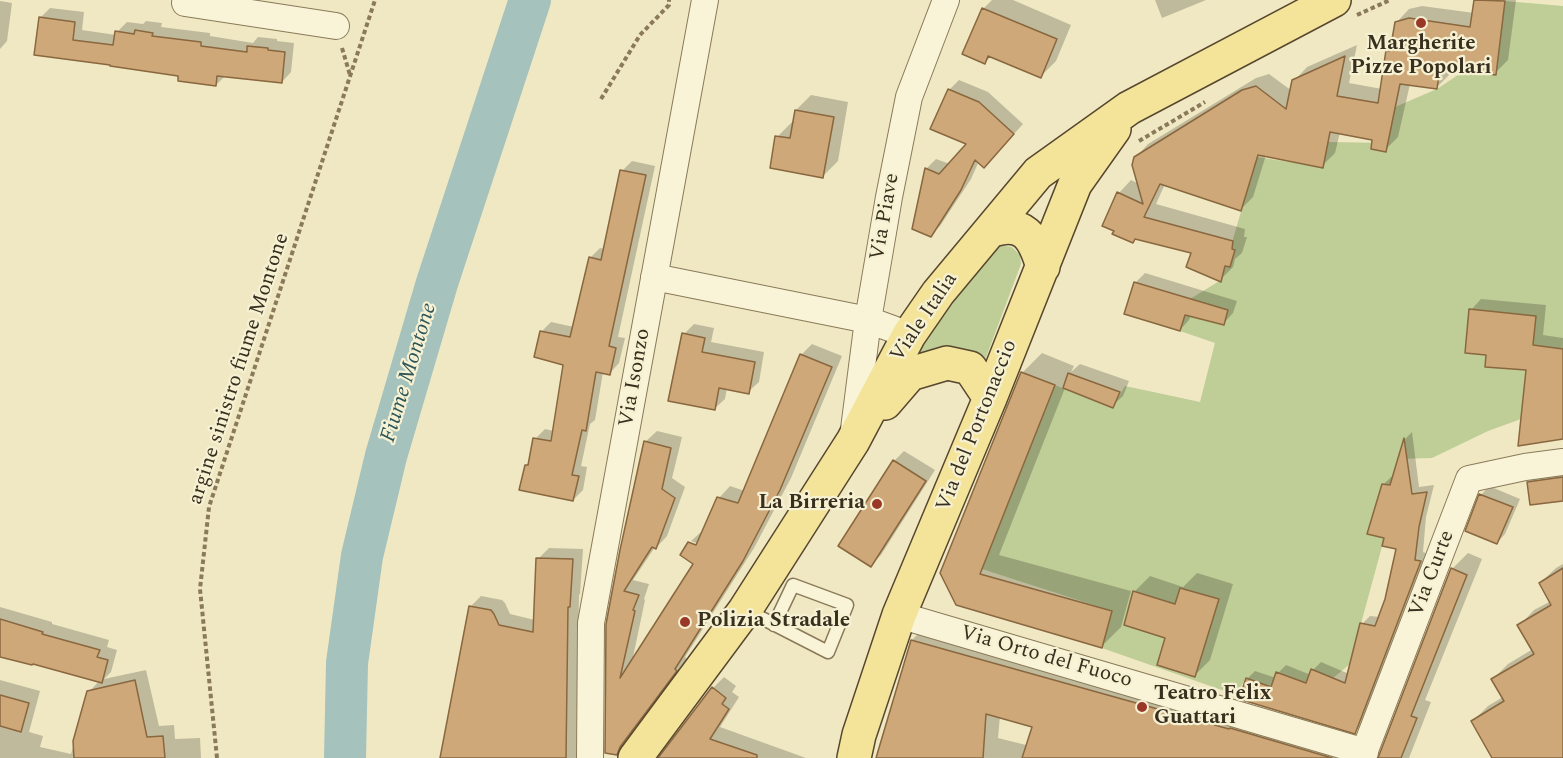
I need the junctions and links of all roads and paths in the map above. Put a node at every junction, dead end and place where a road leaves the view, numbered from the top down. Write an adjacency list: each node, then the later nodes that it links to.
1 (375, 0): 25 (path, argine sinistro fiume Montone)
2 (669, 0): 9 (path)
3 (705, 0): 15 (street, Via Isonzo)
4 (946, 0): 16 (street, Via Piave)
5 (1390, 0): 7 (path)
6 (180, 1): 8 (street)
7 (1343, 9): 11 (main road, Viale Italia)
8 (336, 26)
9 (601, 99)
10 (1210, 99): 12 (path)
11 (1130, 108): 13 (main road, Viale Italia); 14 (main road, Via del Portonaccio)
12 (1138, 141)
13 (990, 231): 14 (main road); 17 (main road, Viale Italia)
14 (1043, 267): 18 (main road, Via del Portonaccio)
15 (654, 277): 16 (street); 26 (street, Via Isonzo)
16 (868, 320): 17 (street); 19 (street, Via Piave)
17 (909, 335): 19 (main road, Viale Italia)
18 (990, 398): 19 (main road); 22 (main road, Via del Portonaccio)
19 (853, 441): 21 (main road, Viale Italia)
20 (1563, 462): 24 (street, Via Curte)
21 (745, 610): 23 (lane); 27 (main road, Viale Italia)
22 (899, 615): 24 (street, Via Orto del Fuoco); 28 (main road, Via del Portonaccio)
23 (774, 625): 23 (lane)
24 (1364, 755)
25 (217, 758)
26 (590, 758)
27 (635, 758)
28 (854, 758)

